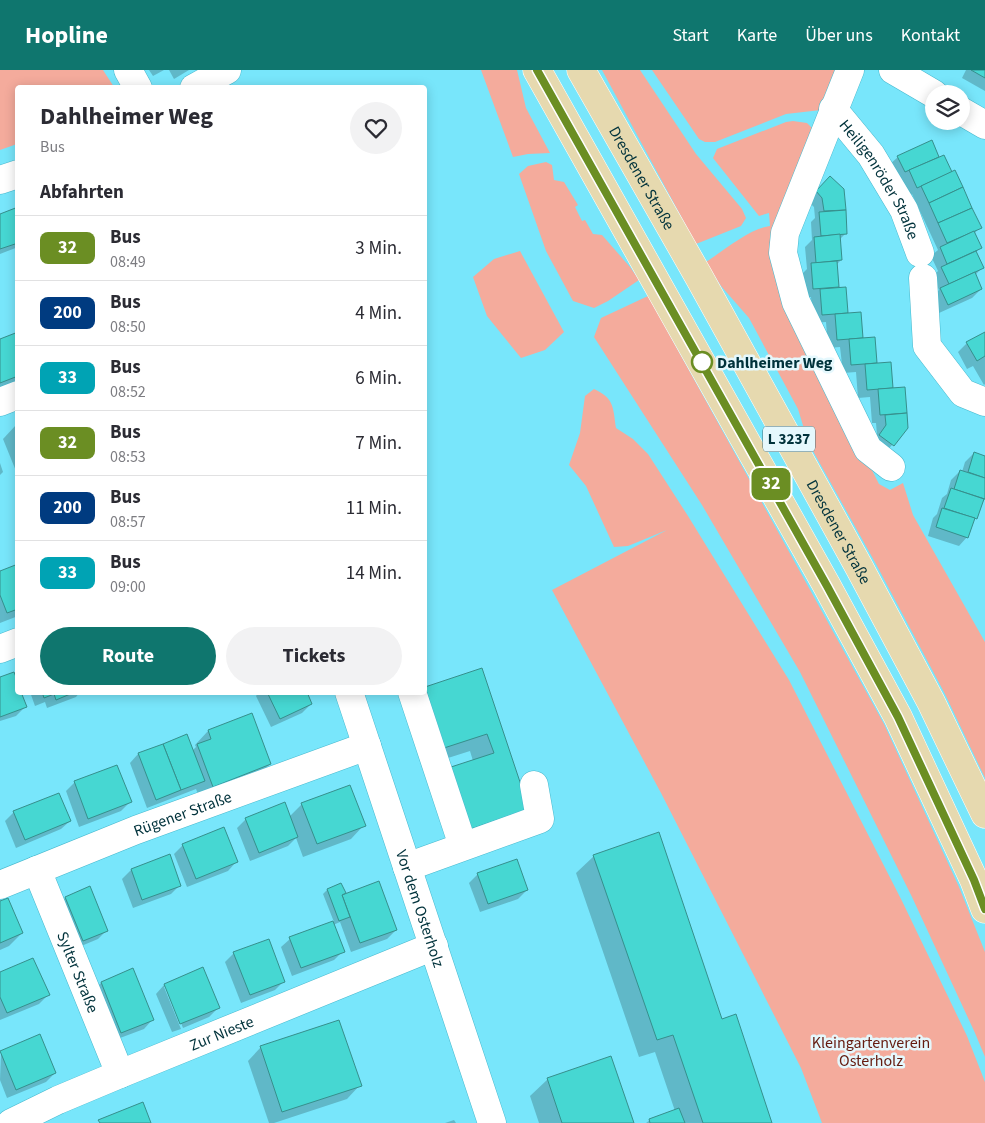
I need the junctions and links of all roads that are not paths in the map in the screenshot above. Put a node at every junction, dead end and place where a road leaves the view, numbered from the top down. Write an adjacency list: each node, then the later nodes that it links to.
1 (128, 70): 7 (street)
2 (227, 70): 8 (street)
3 (537, 70): 30 (main road, L 3237)
4 (581, 70): 25 (main road, Dresdener Straße / L 3237)
5 (850, 70): 10 (street, Heiligenröder Straße)
6 (893, 70): 9 (street)
7 (136, 85)
8 (200, 85)
9 (925, 89)
10 (833, 110): 17 (street, Heiligenröder Straße); 18 (street, Heiligenröder Straße)
11 (970, 116): 12 (street)
12 (985, 125)
13 (15, 175): 14 (street)
14 (0, 180)
15 (15, 397): 16 (street)
16 (0, 402)
17 (985, 402)
18 (891, 467)
19 (15, 643): 20 (street)
20 (0, 649)
21 (350, 695): 23 (street, Vor dem Osterholz)
22 (413, 695): 26 (street)
23 (367, 746): 27 (street, Vor dem Osterholz); 28 (street, Rügener Straße)
24 (534, 785): 26 (street)
25 (985, 814)
26 (463, 846): 27 (street)
27 (407, 867): 31 (street, Vor dem Osterholz)
28 (37, 870): 29 (street, Rügener Straße); 32 (street, Sylter Straße)
29 (0, 885)
30 (985, 909)
31 (434, 946): 32 (street, Zur Nieste); 35 (street, Vor dem Osterholz)
32 (120, 1074): 33 (street, Zur Nieste)
33 (61, 1112): 34 (street, Zur Nieste)
34 (11, 1123)
35 (492, 1123)

